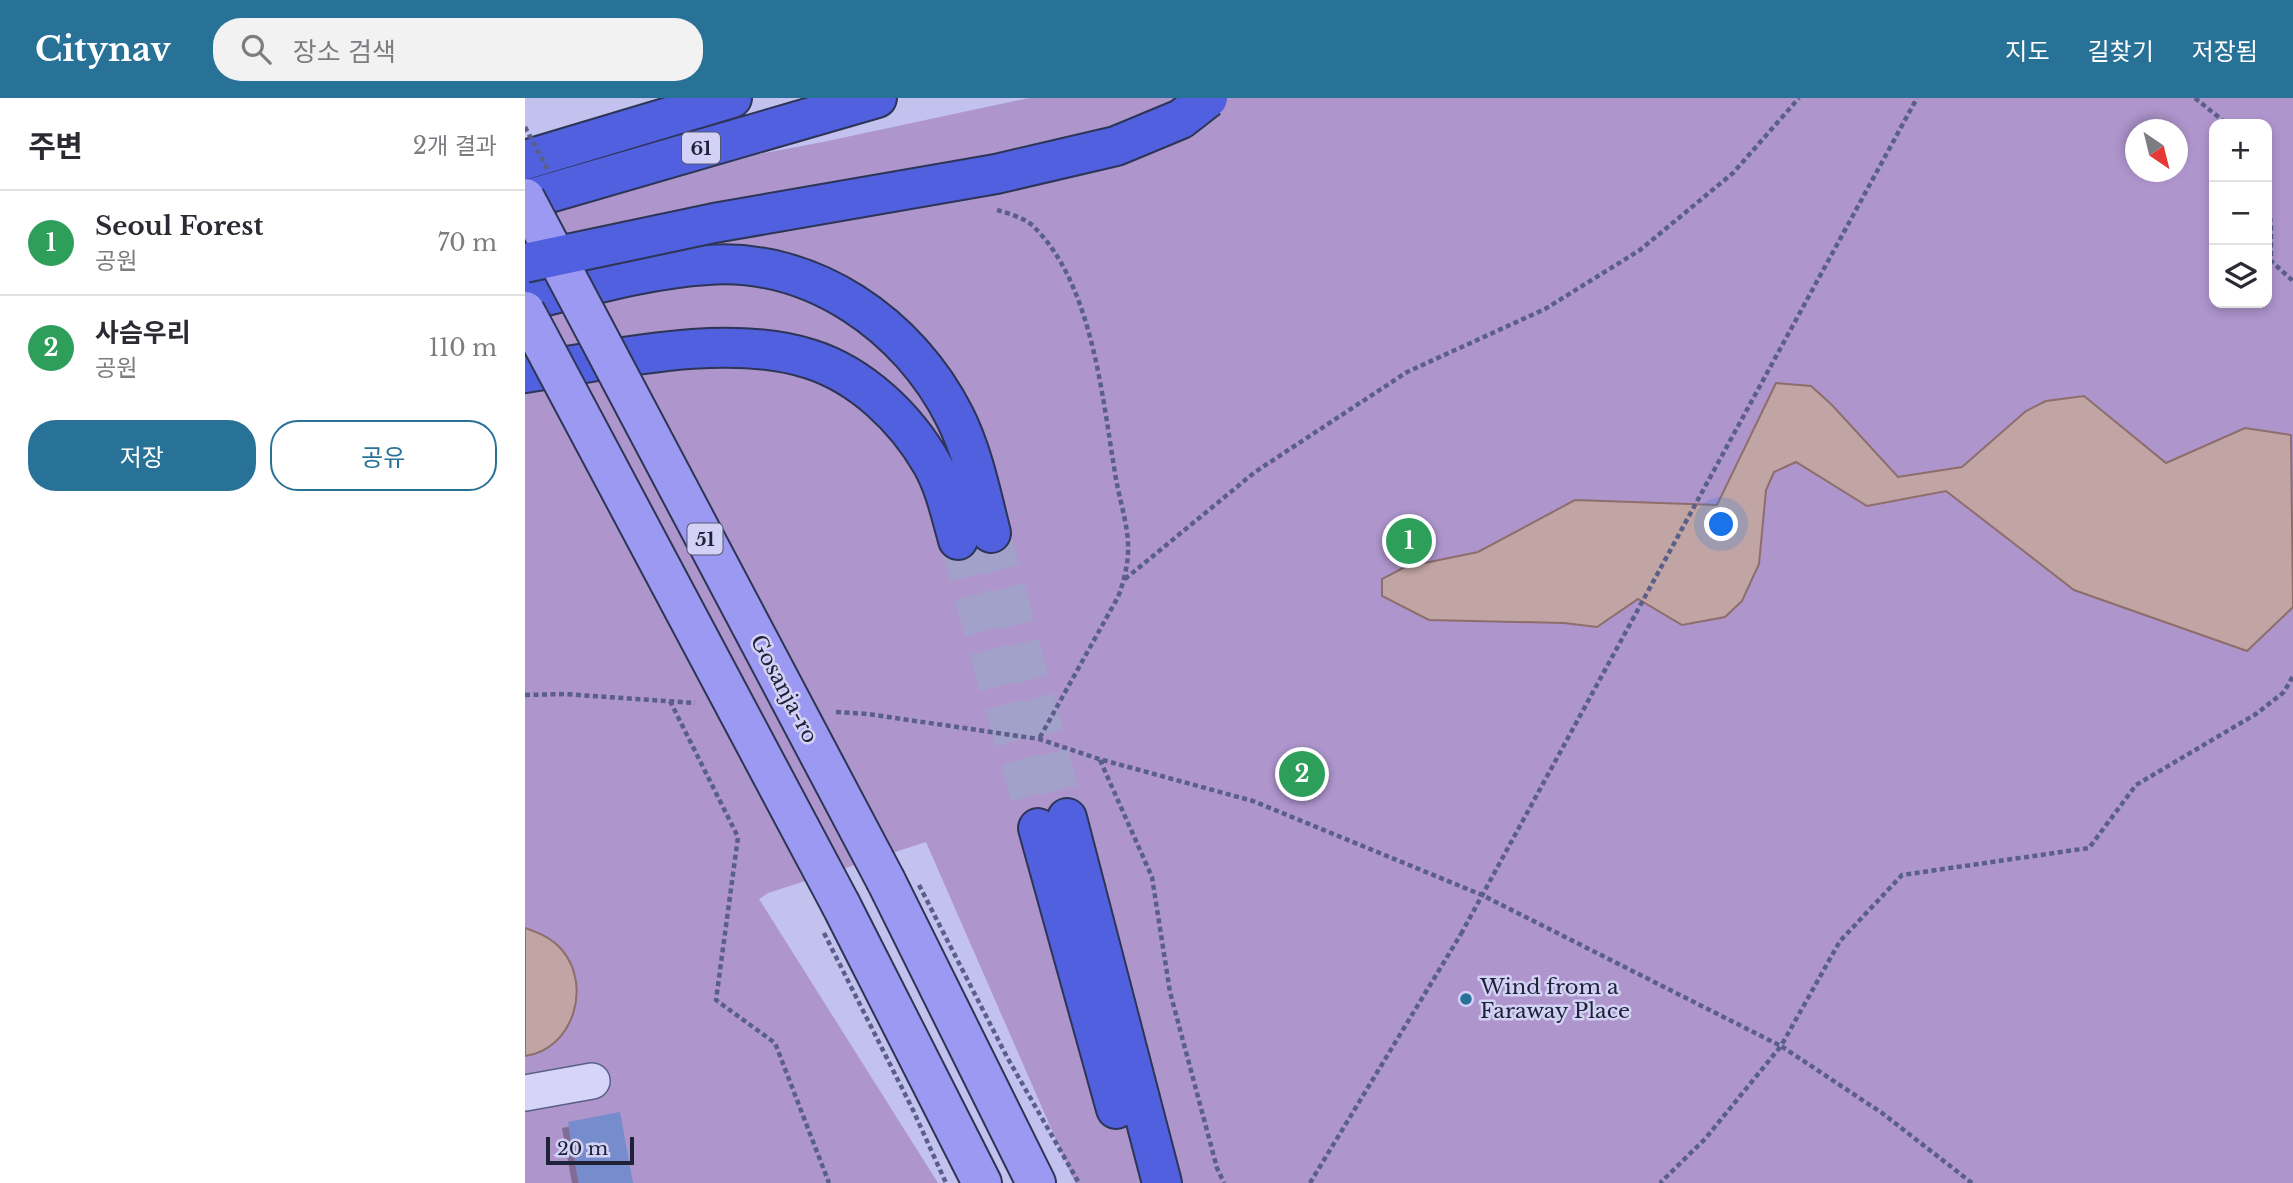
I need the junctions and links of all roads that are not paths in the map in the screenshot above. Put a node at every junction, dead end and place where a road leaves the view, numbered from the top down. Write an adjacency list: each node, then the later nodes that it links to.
1 (732, 98): 4 (highway)
2 (877, 98): 5 (highway, 61)
3 (1208, 98): 6 (highway, bridge)
4 (525, 160)
5 (525, 199): 13 (main road, Gosanja-ro / 51, bridge)
6 (525, 263)
7 (525, 301): 9 (highway)
8 (525, 311): 12 (main road, 51, bridge)
9 (525, 373)
10 (591, 1081): 11 (lane)
11 (525, 1093)
12 (982, 1183)
13 (1036, 1183)
14 (1137, 1183): 15 (highway)
15 (1163, 1183)

